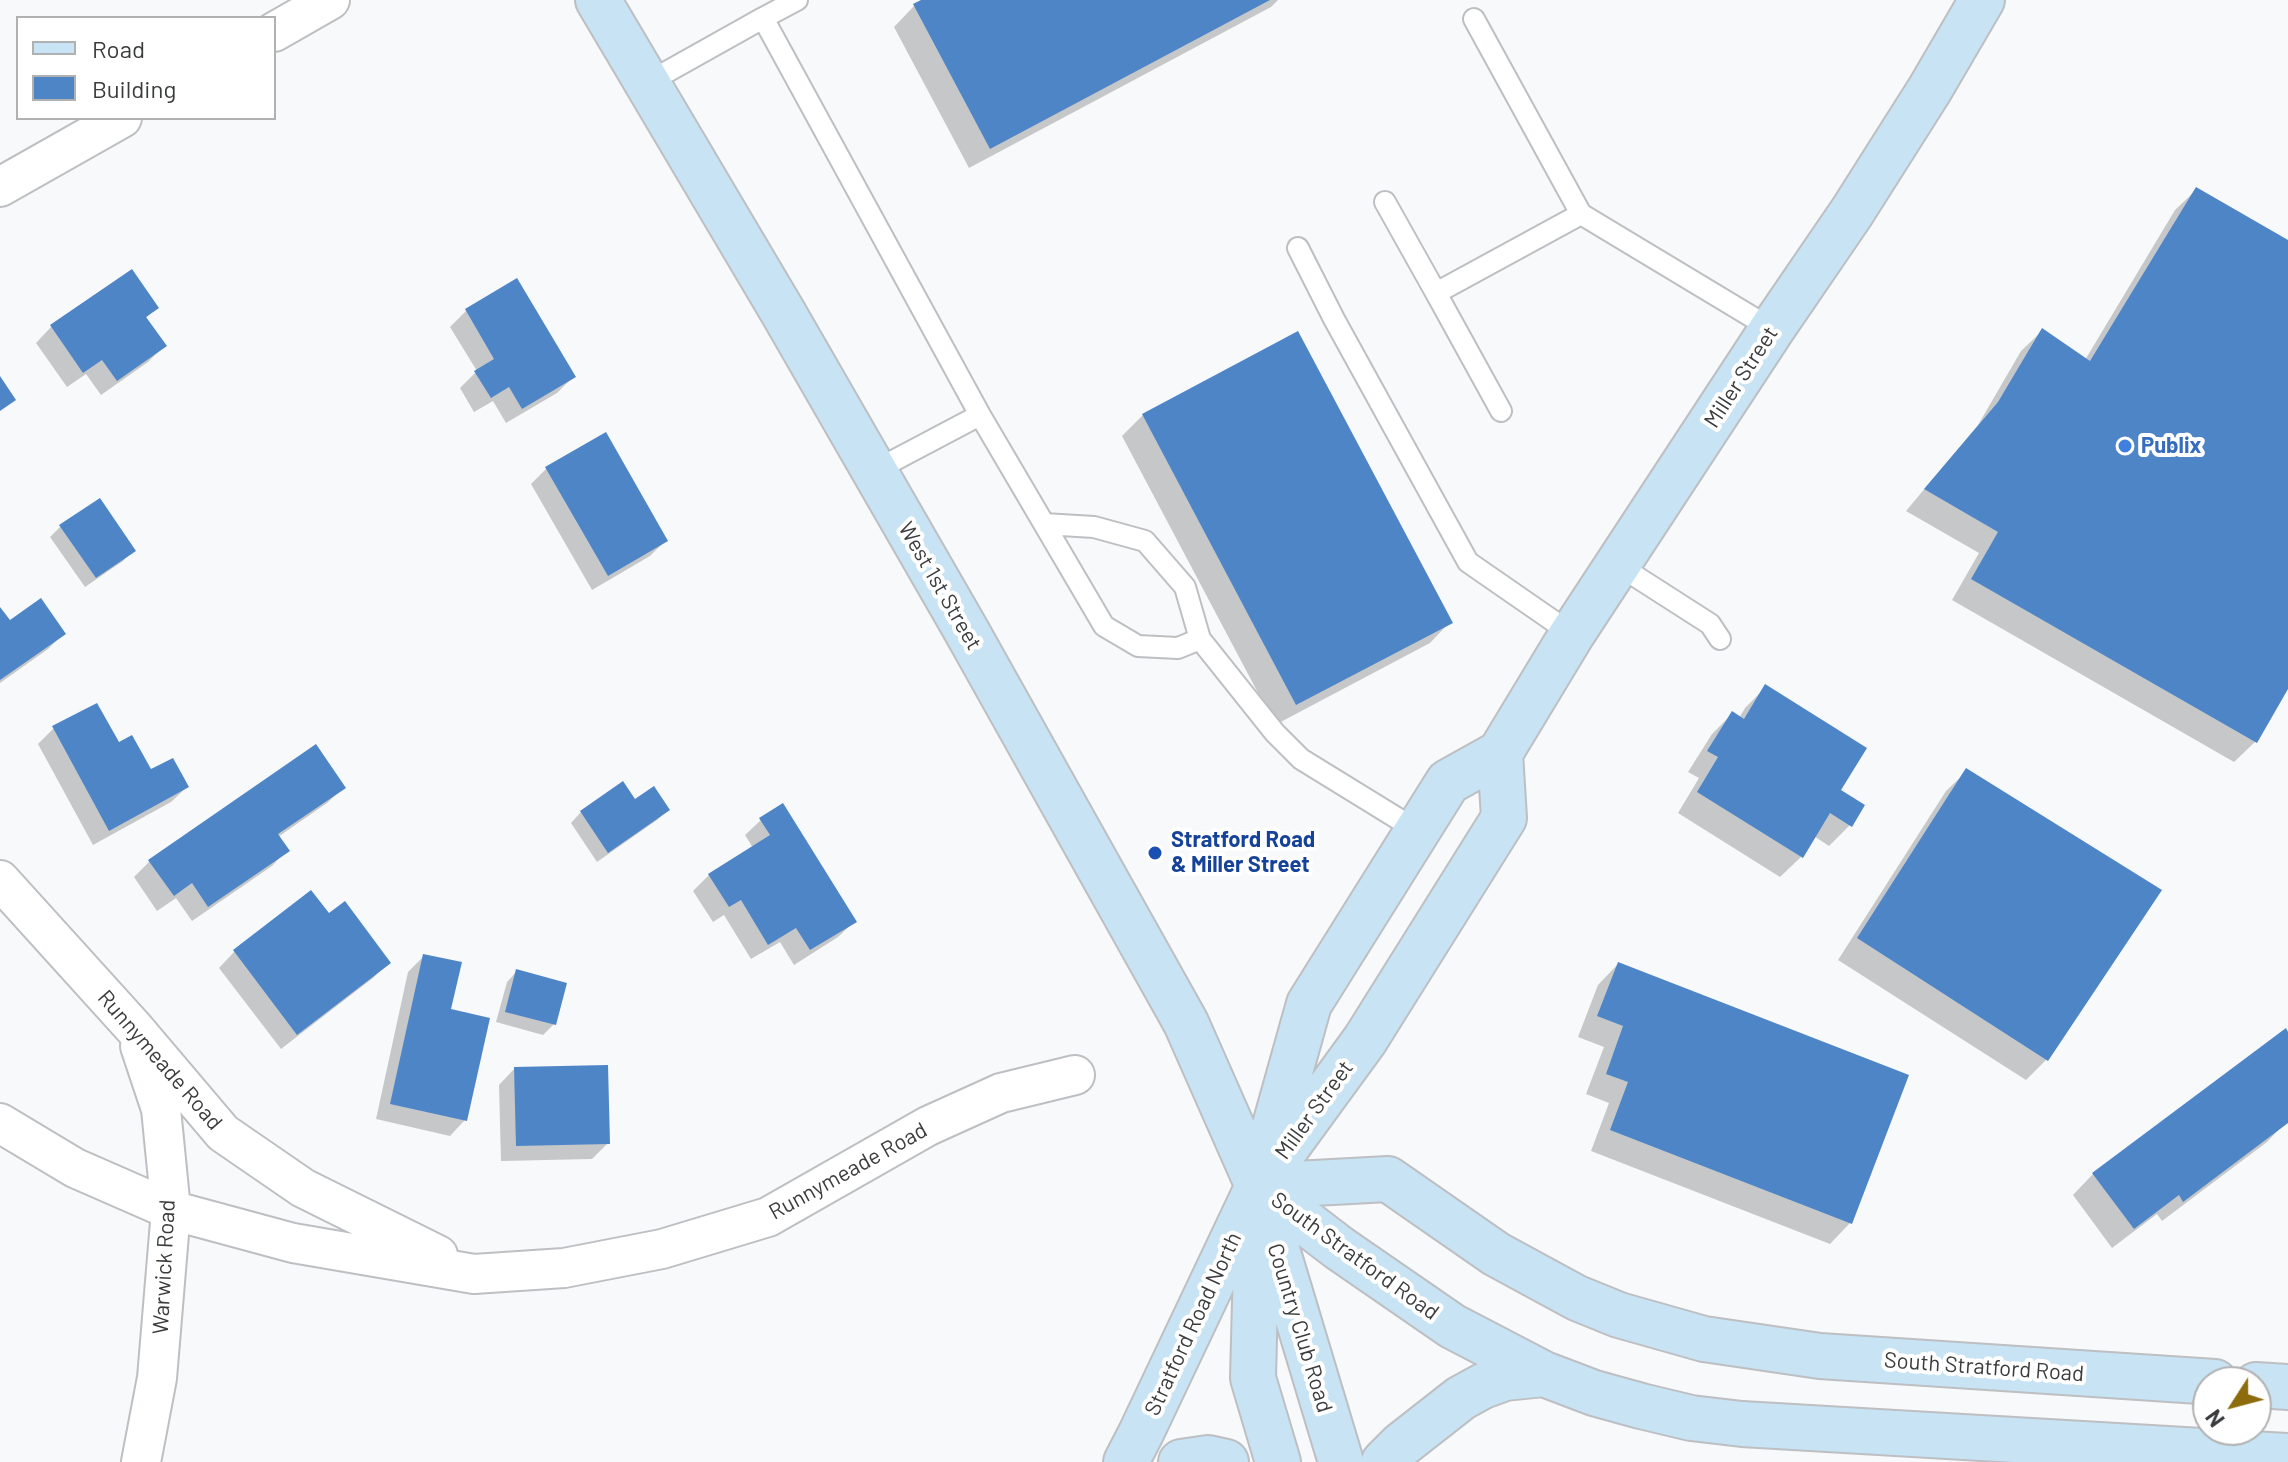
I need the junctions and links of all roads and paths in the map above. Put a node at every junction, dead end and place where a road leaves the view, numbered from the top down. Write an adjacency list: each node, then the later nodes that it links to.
1 (330, 0): 7 (street)
2 (598, 0): 8 (main road, West 1st Street)
3 (797, 0): 5 (lane)
4 (1982, 0): 15 (main road, Miller Street)
5 (763, 18): 8 (lane); 17 (lane)
6 (1474, 19): 12 (lane)
7 (276, 31)
8 (647, 83): 18 (main road, West 1st Street)
9 (118, 120): 10 (street)
10 (0, 187)
11 (1385, 202): 14 (lane)
12 (1581, 214): 14 (lane); 15 (lane)
13 (1298, 248): 21 (lane)
14 (1436, 293): 16 (lane)
15 (1772, 329): 20 (main road, Miller Street)
16 (1501, 411)
17 (980, 415): 18 (lane); 19 (lane)
18 (874, 471): 30 (main road, West 1st Street)
19 (1044, 524): 22 (lane); 22 (lane)
20 (1618, 565): 21 (main road, Miller Street); 23 (lane)
21 (1572, 634): 24 (main road, Miller Street)
22 (1200, 639): 25 (lane)
23 (1720, 639)
24 (1500, 753): 25 (main road, Miller Street); 30 (main road, Miller Street)
25 (1418, 831): 30 (main road, Miller Street)
26 (0, 880): 27 (street, Runnymeade Road)
27 (134, 1028): 31 (street, Warwick Road); 32 (street, Runnymeade Road)
28 (1075, 1075): 32 (street, Runnymeade Road)
29 (0, 1123): 31 (street, Runnymeade Road)
30 (1258, 1186): 33 (main road, South Stratford Road); 34 (main road, South Stratford Road); 37 (main road, Stratford Road North); 40 (main road, Country Club Road); 41 (main road, Country Club Road)
31 (171, 1210): 32 (street, Runnymeade Road); 36 (street, Warwick Road)
32 (474, 1274)
33 (1544, 1374): 35 (main road, South Stratford Road); 42 (main road)
34 (2192, 1380)
35 (2288, 1456)
36 (141, 1462)
37 (1126, 1462)
38 (1181, 1462): 39 (main road)
39 (1226, 1462)
40 (1278, 1462)
41 (1341, 1462)
42 (1384, 1462)

